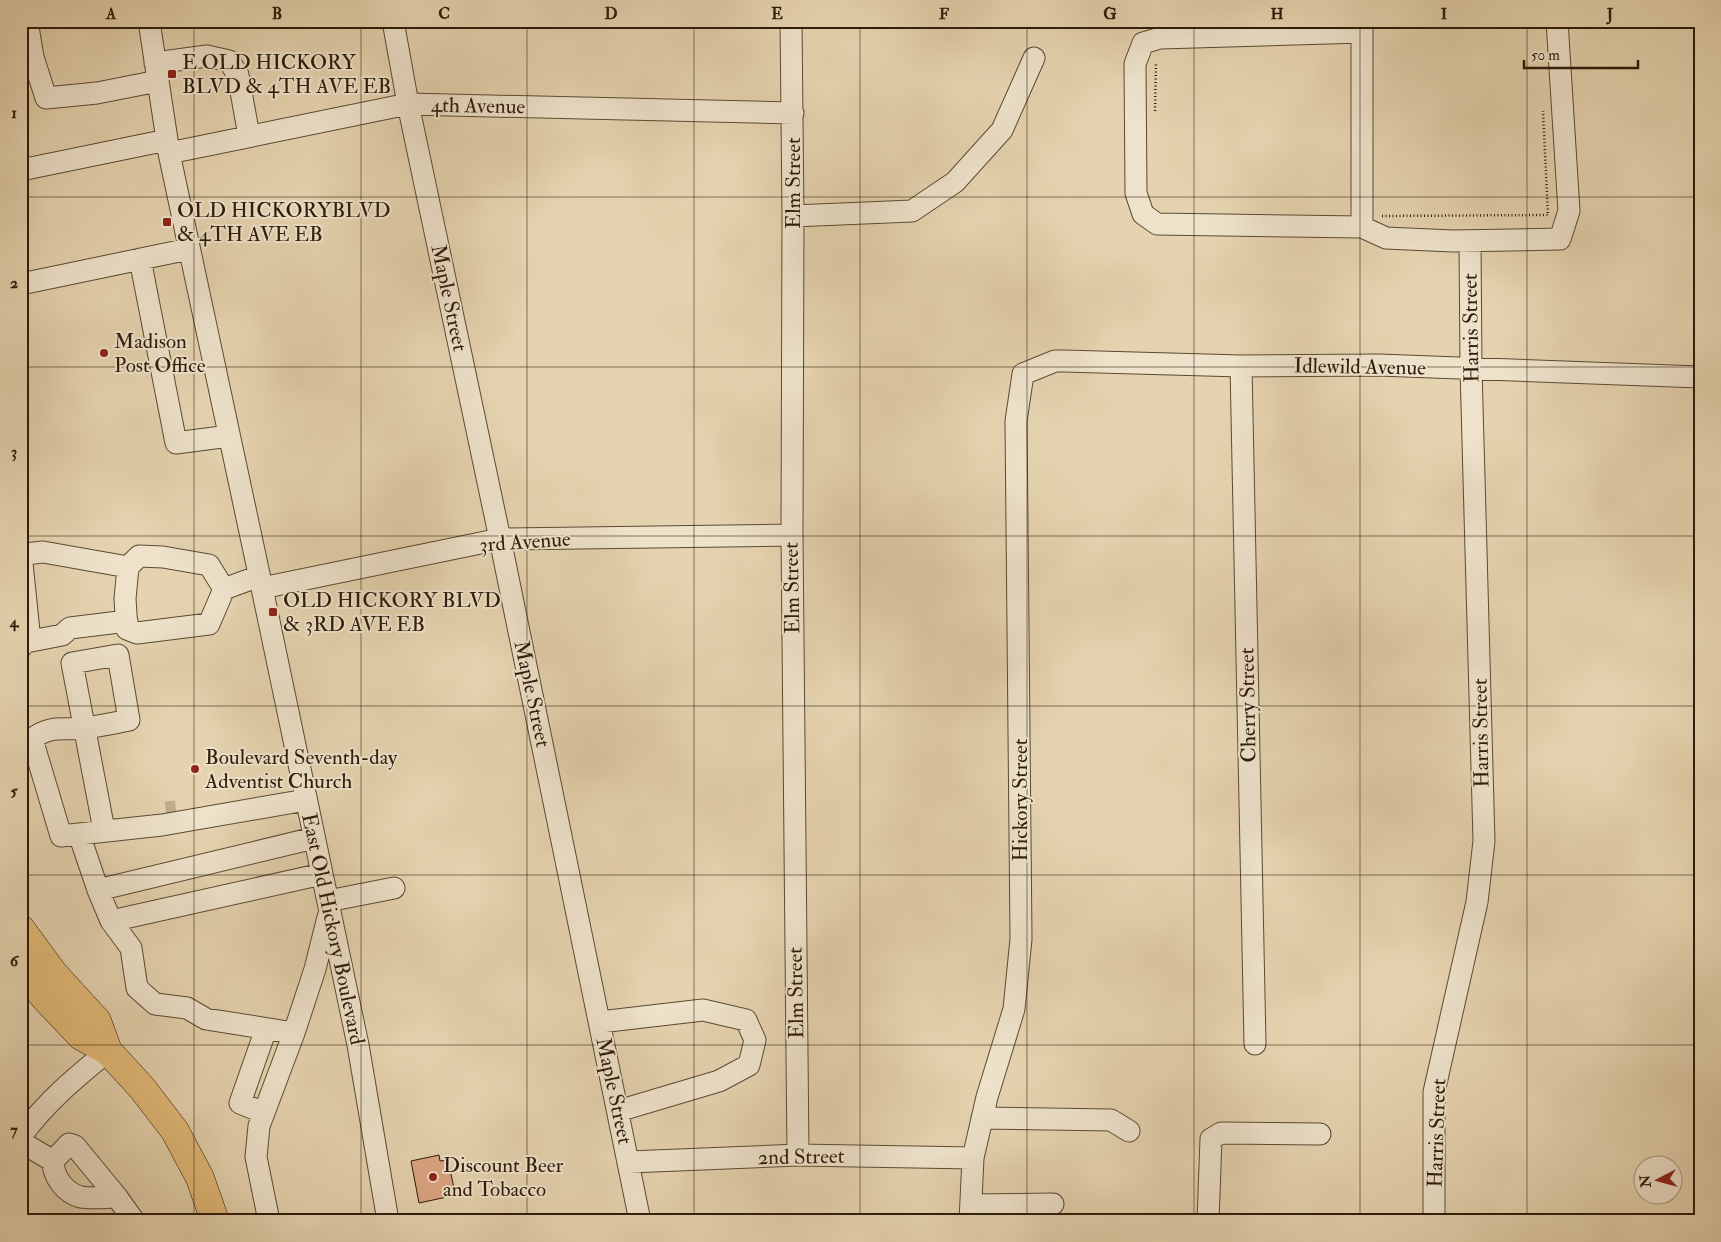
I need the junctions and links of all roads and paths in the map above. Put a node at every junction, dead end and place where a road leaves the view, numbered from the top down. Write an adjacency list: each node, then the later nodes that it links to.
1 (27, 21): 9 (street)
2 (149, 21): 9 (street, East Old Hickory Boulevard)
3 (392, 21): 10 (street, Maple Street)
4 (791, 21): 12 (street, Elm Street)
5 (1557, 21): 20 (street)
6 (1362, 27): 19 (street); 19 (street)
7 (1156, 53): 13 (path)
8 (1034, 58): 17 (street)
9 (157, 72): 14 (street); 15 (street, East Old Hickory Boulevard)
10 (408, 104): 12 (street, 4th Avenue); 14 (street, 4th Avenue); 30 (street, Maple Street)
11 (1543, 109): 18 (path)
12 (793, 112): 17 (street, Elm Street)
13 (1155, 112)
14 (249, 136): 15 (street, 4th Avenue)
15 (168, 146): 16 (street, 4th Avenue); 21 (street, East Old Hickory Boulevard)
16 (21, 170)
17 (793, 216): 29 (street, Elm Street)
18 (1380, 216)
19 (1362, 227): 20 (street)
20 (1470, 241): 25 (street, Harris Street)
21 (189, 249): 22 (street); 28 (street, East Old Hickory Boulevard)
22 (140, 259): 23 (street); 28 (street)
23 (21, 284)
24 (1241, 366): 25 (street, Idlewild Avenue); 26 (street, Idlewild Avenue); 52 (street, Cherry Street)
25 (1471, 368): 27 (street, Idlewild Avenue); 76 (street, Harris Street)
26 (1023, 374): 58 (street, Hickory Street)
27 (1700, 377)
28 (230, 436): 32 (street, East Old Hickory Boulevard)
29 (792, 535): 30 (street, 3rd Avenue); 63 (street, Elm Street)
30 (500, 539): 32 (street, 3rd Avenue); 49 (street, Maple Street)
31 (128, 567): 33 (street); 34 (street); 35 (street)
32 (261, 582): 33 (street, 3rd Avenue); 36 (street, East Old Hickory Boulevard)
33 (224, 589): 34 (street)
34 (127, 621): 35 (street)
35 (25, 644)
36 (306, 800): 37 (street); 41 (street, East Old Hickory Boulevard)
37 (200, 818): 38 (street); 38 (street)
38 (149, 826): 39 (street)
39 (104, 830): 40 (street); 40 (street)
40 (79, 834): 44 (street)
41 (314, 838): 42 (street, East Old Hickory Boulevard); 44 (street)
42 (322, 874): 45 (street, East Old Hickory Boulevard); 46 (street)
43 (394, 888): 45 (street)
44 (98, 890): 46 (street)
45 (329, 906): 51 (street); 73 (street, East Old Hickory Boulevard)
46 (111, 921): 50 (street)
47 (21, 929): 54 (main road)
48 (21, 967): 54 (main road)
49 (600, 1022): 56 (street, Maple Street); 56 (street)
50 (266, 1029): 51 (street); 53 (street)
51 (294, 1033): 55 (street)
52 (1255, 1044)
53 (259, 1050): 55 (street); 57 (street)
54 (108, 1051): 61 (street); 71 (main road)
55 (286, 1057): 57 (street)
56 (618, 1111): 66 (street, Maple Street)
57 (264, 1113): 72 (street)
58 (982, 1118): 59 (street); 64 (street, Hickory Street)
59 (1129, 1130)
60 (1320, 1134): 75 (street)
61 (21, 1136)
62 (21, 1142): 65 (street)
63 (798, 1155): 64 (street, 2nd Street); 66 (street, 2nd Street)
64 (973, 1158): 69 (street, Hickory Street)
65 (53, 1161): 67 (street); 67 (street)
66 (629, 1162): 74 (street, Maple Street)
67 (117, 1197): 70 (street)
68 (1053, 1204): 69 (street)
69 (971, 1213)
70 (134, 1221)
71 (215, 1221)
72 (270, 1221)
73 (388, 1221)
74 (640, 1221)
75 (1208, 1221)
76 (1434, 1221)

